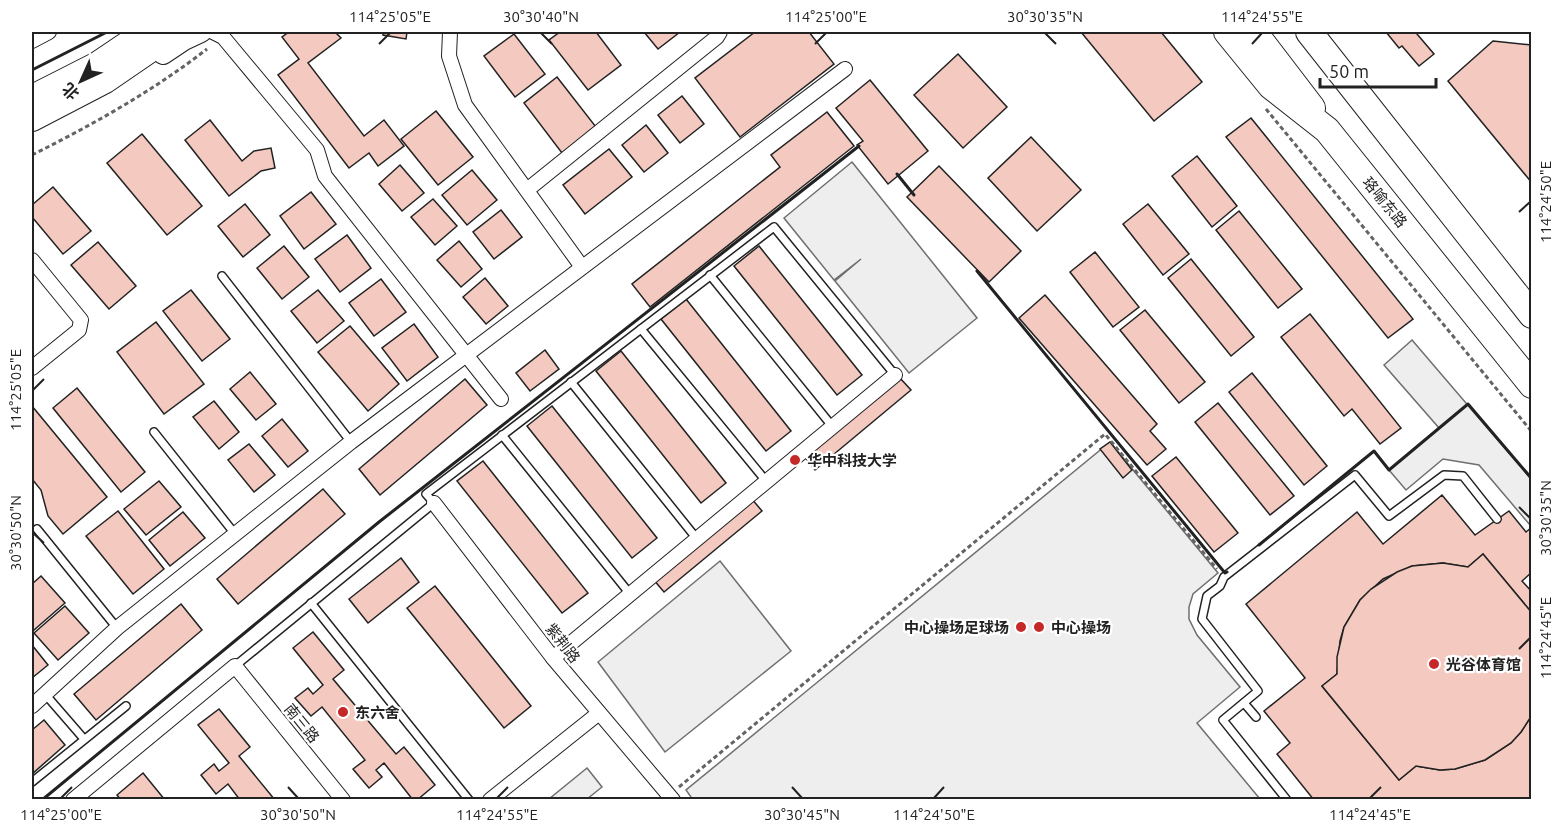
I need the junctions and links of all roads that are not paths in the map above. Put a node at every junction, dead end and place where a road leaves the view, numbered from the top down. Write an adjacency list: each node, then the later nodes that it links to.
1 (49, 32): 13 (street)
2 (141, 32): 15 (main road)
3 (157, 32): 17 (highway)
4 (175, 32): 18 (highway)
5 (201, 32): 20 (main road)
6 (450, 32): 21 (street)
7 (720, 32): 21 (street)
8 (1227, 32): 19 (highway, 珞喻东路)
9 (1289, 32): 16 (highway)
10 (1309, 32): 16 (highway)
11 (218, 34): 28 (street)
12 (1260, 39): 19 (highway)
13 (32, 41)
14 (844, 69): 23 (street)
15 (32, 95)
16 (1365, 102): 26 (highway)
17 (32, 106)
18 (32, 118)
19 (1328, 130): 32 (highway, 珞喻东路)
20 (32, 131)
21 (527, 190): 23 (street)
22 (32, 260): 29 (street)
23 (582, 267): 28 (street)
24 (710, 275): 27 (lane); 30 (lane); 34 (lane)
25 (222, 276): 37 (lane)
26 (1532, 315)
27 (641, 329): 31 (lane); 38 (lane)
28 (466, 354): 33 (street); 37 (street)
29 (32, 368)
30 (895, 375): 34 (street)
31 (571, 382): 36 (lane); 43 (lane)
32 (1532, 385)
33 (501, 399)
34 (832, 426): 38 (street)
35 (154, 432): 42 (lane)
36 (502, 435): 39 (lane); 44 (lane)
37 (351, 442): 42 (street)
38 (766, 481): 43 (street)
39 (434, 503): 45 (lane); 47 (street, 紫荆路)
40 (1497, 519): 50 (lane)
41 (37, 529): 46 (lane)
42 (235, 534): 46 (street)
43 (697, 539): 44 (street)
44 (630, 594): 47 (street)
45 (311, 603): 48 (lane); 60 (lane)
46 (117, 628): 49 (street)
47 (553, 658): 53 (street, 紫荆路)
48 (235, 666): 58 (street); 59 (street, 南三路)
49 (45, 694): 51 (street); 55 (lane)
50 (1244, 703): 54 (lane); 62 (lane)
51 (32, 706)
52 (126, 706): 55 (lane)
53 (599, 713): 57 (street, 紫荆路); 61 (street)
54 (1256, 717)
55 (84, 739): 56 (lane)
56 (32, 782)
57 (671, 797)
58 (72, 800)
59 (343, 800)
60 (469, 800)
61 (490, 800)
62 (1287, 800)

